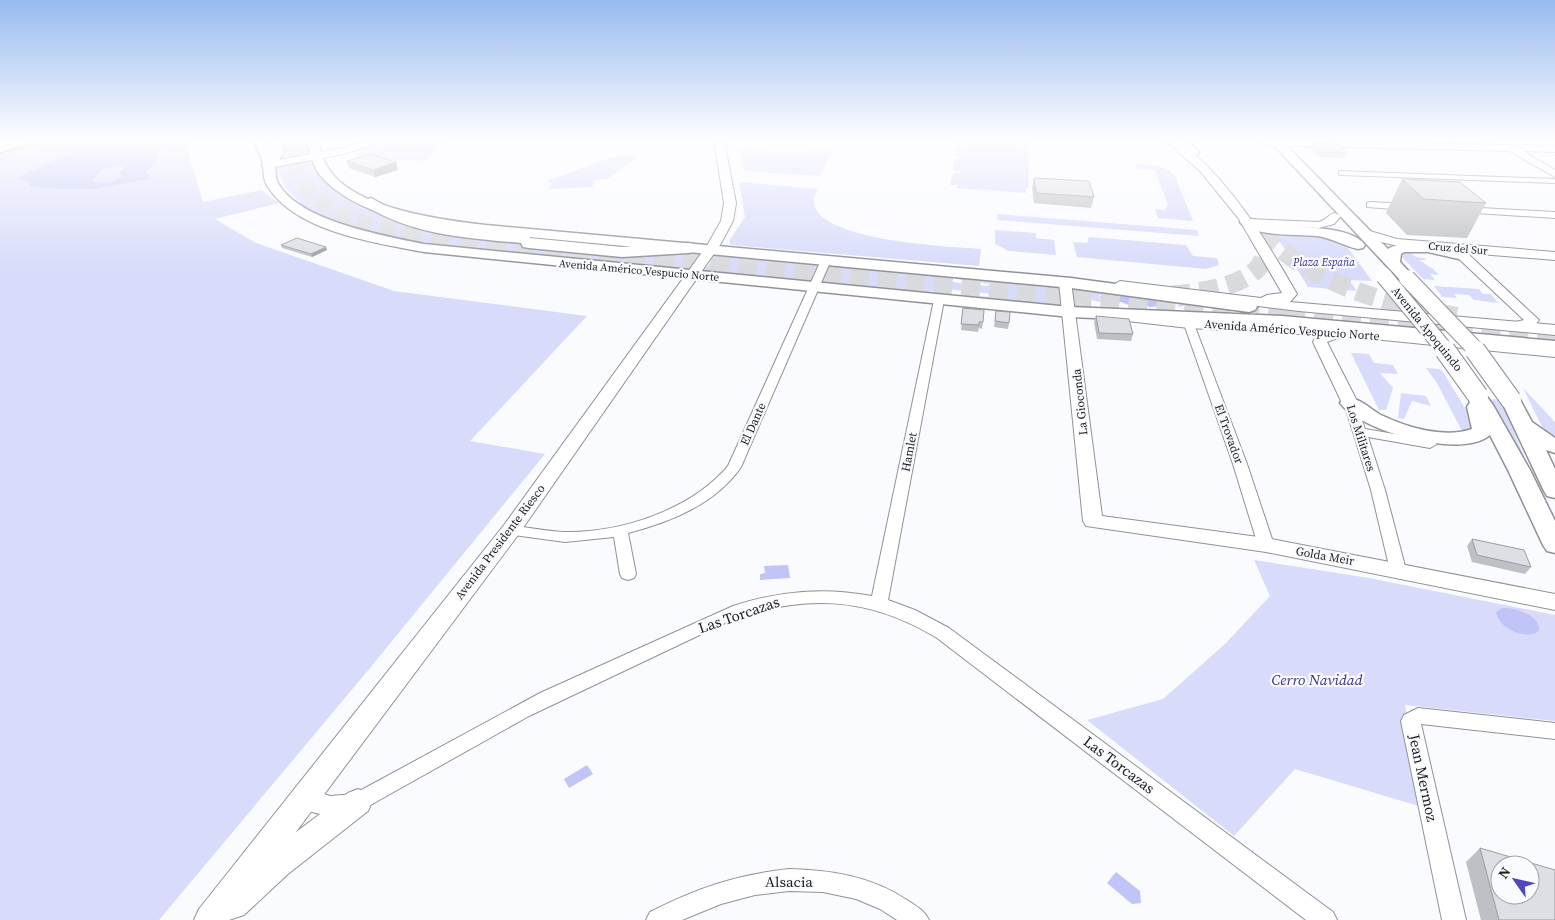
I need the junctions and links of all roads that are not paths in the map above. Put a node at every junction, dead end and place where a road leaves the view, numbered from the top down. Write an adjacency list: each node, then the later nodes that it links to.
1 (273, 183): 22 (main road, Avenida Américo Vespucio Norte)
2 (336, 183): 8 (main road, Avenida Américo Vespucio Norte)
3 (726, 183): 17 (main road, Avenida Presidente Riesco)
4 (1218, 183): 14 (main road)
5 (1224, 183): 14 (main road)
6 (1306, 183): 13 (main road, Avenida Apoquindo)
7 (1309, 183): 15 (main road, Avenida Apoquindo)
8 (371, 203): 16 (main road, Avenida Américo Vespucio Norte); 16 (highway)
9 (1370, 205): 10 (street)
10 (1419, 208)
11 (1458, 210): 12 (street)
12 (1555, 215)
13 (1335, 216): 14 (street); 15 (main road, Avenida Apoquindo)
14 (1258, 227): 15 (main road); 26 (main road); 28 (main road)
15 (1361, 238): 18 (street, Cruz del Sur); 21 (main road, Avenida Apoquindo)
16 (688, 248): 17 (main road, Avenida Américo Vespucio Norte)
17 (711, 250): 20 (main road, Avenida Américo Vespucio Norte); 22 (main road, Avenida Presidente Riesco)
18 (1464, 252): 19 (street, Cruz del Sur); 21 (main road); 31 (street)
19 (1555, 256)
20 (826, 260): 23 (main road, Avenida Américo Vespucio Norte); 24 (street, El Dante)
21 (1388, 270): 39 (main road, Avenida Apoquindo, bridge); 41 (main road, Avenida Apoquindo, bridge)
22 (694, 275): 24 (main road, Avenida Américo Vespucio Norte); 48 (main road, Avenida Presidente Riesco)
23 (1068, 282): 25 (main road, Avenida Américo Vespucio Norte); 29 (street, La Gioconda); 31 (main road, Avenida Américo Vespucio Norte)
24 (814, 287): 27 (main road, Avenida Américo Vespucio Norte); 49 (street, El Dante)
25 (1176, 291): 26 (main road, Avenida Américo Vespucio Norte); 28 (main road, Avenida Américo Vespucio Norte)
26 (1284, 299)
27 (939, 300): 29 (main road, Avenida Américo Vespucio Norte); 55 (street, Hamlet)
28 (1338, 310): 31 (main road, Avenida Américo Vespucio Norte)
29 (1070, 312): 30 (street, Avenida Américo Vespucio Norte); 35 (main road, Avenida Américo Vespucio Norte); 47 (street, La Gioconda)
30 (1189, 324): 33 (street, Avenida Américo Vespucio Norte); 51 (street, El Trovador)
31 (1502, 328): 32 (main road); 34 (main road)
32 (1555, 330)
33 (1348, 332): 36 (street, Avenida Américo Vespucio Norte); 40 (street, Los Militares)
34 (1555, 336)
35 (1555, 346)
36 (1530, 350): 37 (street); 38 (street)
37 (1555, 353)
38 (1555, 358)
39 (1479, 399): 40 (main road); 50 (main road, Avenida Apoquindo)
40 (1350, 403): 42 (street, Los Militares)
41 (1524, 425): 44 (main road); 45 (main road, Avenida Apoquindo)
42 (1360, 432): 43 (street); 52 (street, Los Militares)
43 (1430, 444)
44 (1555, 447)
45 (1550, 467): 46 (main road, Avenida Apoquindo)
46 (1555, 491)
47 (1093, 521): 51 (street, Golda Meir)
48 (512, 530): 49 (street, El Dante); 57 (main road, Avenida Presidente Riesco)
49 (620, 530): 53 (street)
50 (1555, 544)
51 (1266, 546): 52 (street, Golda Meir)
52 (1398, 570): 54 (street, Golda Meir)
53 (628, 574)
54 (1555, 602)
55 (879, 603): 58 (street, Las Torcazas); 63 (street, Las Torcazas)
56 (1555, 731): 64 (street, Jean Mermoz)
57 (304, 796): 58 (street, Las Torcazas); 59 (main road, Avenida Presidente Riesco)
58 (358, 802): 60 (main road)
59 (210, 920)
60 (216, 920)
61 (658, 920): 62 (street, Alsacia)
62 (917, 920)
63 (1325, 920)
64 (1454, 920)

